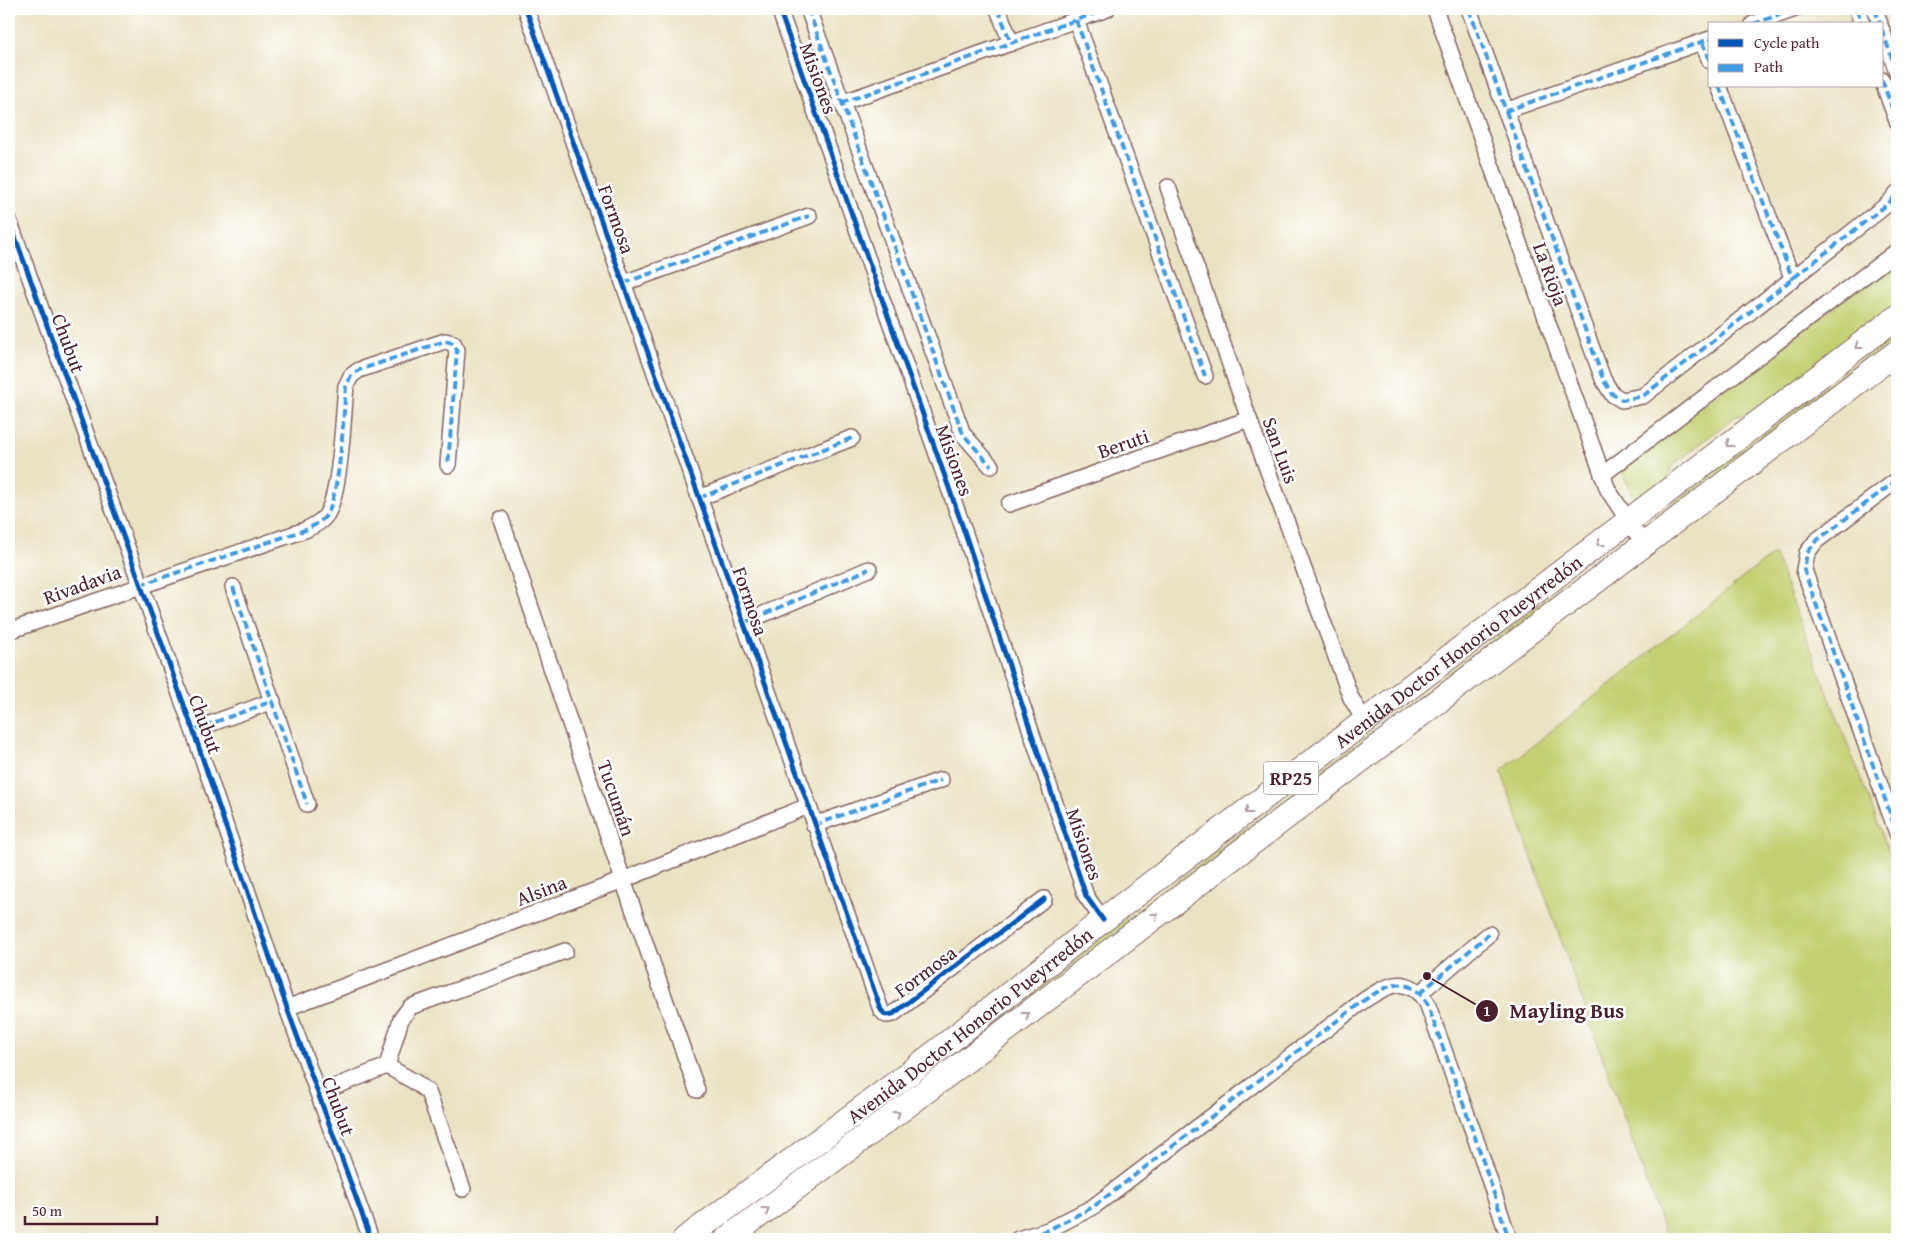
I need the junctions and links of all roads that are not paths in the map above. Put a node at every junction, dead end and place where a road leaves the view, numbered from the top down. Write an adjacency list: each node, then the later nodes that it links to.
1 (526, 9): 30 (street, Formosa)
2 (779, 9): 60 (street, Misiones)
3 (808, 9): 21 (street)
4 (998, 9): 17 (street)
5 (1107, 9): 11 (street)
6 (1435, 9): 38 (street, La Rioja)
7 (1469, 9): 22 (street)
8 (1795, 9): 12 (street)
9 (1857, 9): 13 (street)
10 (1875, 9): 14 (street)
11 (1076, 20): 17 (street); 33 (street)
12 (1759, 22)
13 (1861, 22)
14 (1879, 22)
15 (1884, 36): 18 (street)
16 (1706, 40): 22 (street)
17 (1010, 43): 21 (street)
18 (1897, 72)
19 (1884, 85): 23 (street)
20 (1720, 88): 29 (street)
21 (841, 103): 37 (street)
22 (1505, 111): 29 (street)
23 (1897, 121)
24 (1168, 187): 34 (street, San Luis)
25 (1897, 193): 29 (street)
26 (809, 216): 30 (street)
27 (9, 220): 46 (street, Chubut)
28 (1897, 251): 38 (street)
29 (1792, 280)
30 (624, 283): 40 (street, Formosa)
31 (1897, 317): 43 (main road, Avenida Doctor Honorio Pueyrredón / RP25, one-way to 43)
32 (1897, 352): 44 (main road, Avenida Doctor Honorio Pueyrredón / RP25)
33 (1204, 376)
34 (1249, 420): 41 (street, Beruti); 51 (street, San Luis)
35 (852, 438): 40 (street)
36 (448, 466): 46 (street, Rivadavia)
37 (991, 466)
38 (1602, 475): 43 (street, La Rioja)
39 (1897, 480): 57 (street)
40 (699, 498): 48 (street, Formosa)
41 (1010, 504)
42 (501, 519): 58 (street, Tucumán)
43 (1629, 520): 44 (street, La Rioja); 51 (main road, Avenida Doctor Honorio Pueyrredón / RP25, one-way to 51)
44 (1645, 546): 72 (main road, Avenida Doctor Honorio Pueyrredón / RP25, one-way to 44)
45 (869, 569): 48 (street)
46 (140, 585): 49 (street, Rivadavia); 52 (street, Chubut)
47 (232, 587): 50 (street)
48 (744, 623): 55 (street, Formosa)
49 (9, 631)
50 (273, 701): 52 (street); 54 (street)
51 (1365, 722): 60 (main road, Avenida Doctor Honorio Pueyrredón / RP25, one-way to 60)
52 (193, 730): 64 (street, Chubut)
53 (941, 780): 56 (street)
54 (307, 804)
55 (808, 806): 56 (street, Formosa); 58 (street, Alsina)
56 (814, 824): 59 (street, Formosa)
57 (1897, 833)
58 (623, 880): 64 (street, Alsina); 66 (street, Tucumán)
59 (1044, 899)
60 (1103, 920): 71 (main road, Avenida Doctor Honorio Pueyrredón / RP25)
61 (1489, 934): 63 (street)
62 (565, 950): 65 (street)
63 (1420, 993): 69 (street); 74 (street)
64 (287, 1008): 67 (street, Chubut)
65 (387, 1066): 67 (street); 68 (street)
66 (697, 1090)
67 (319, 1093): 70 (street, Chubut)
68 (463, 1189)
69 (1050, 1235): 73 (street)
70 (371, 1239)
71 (685, 1239)
72 (727, 1239)
73 (1018, 1239)
74 (1509, 1239)

